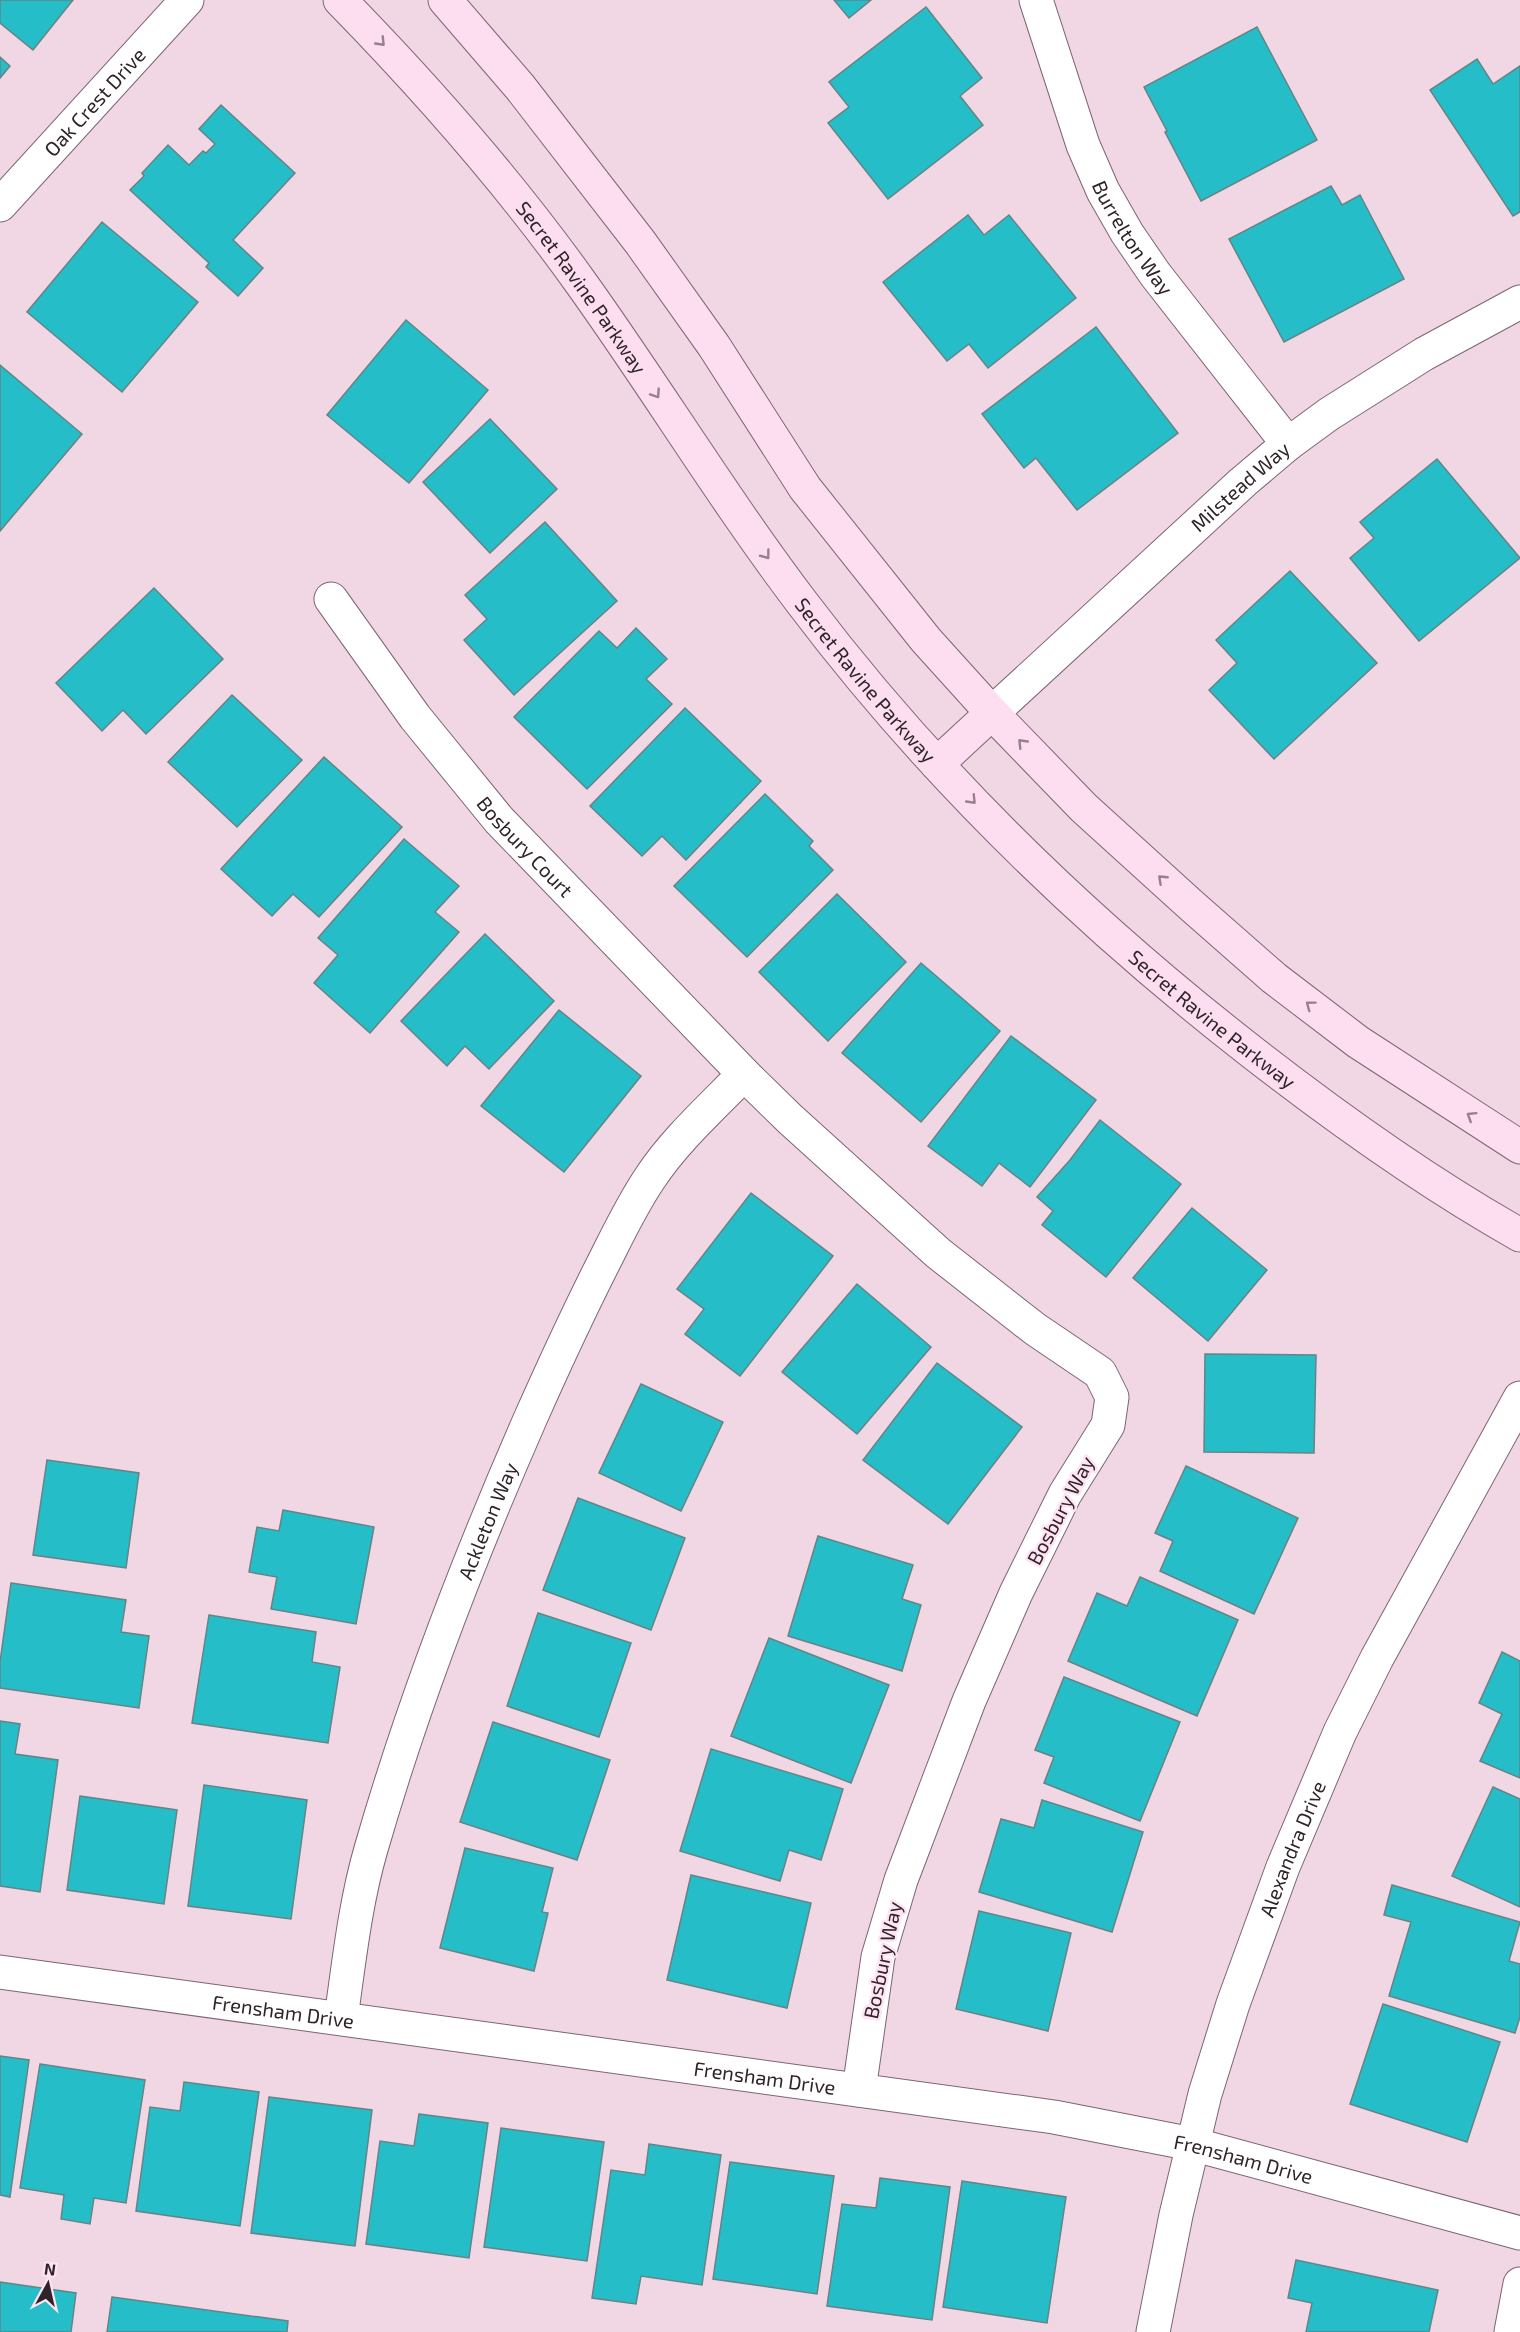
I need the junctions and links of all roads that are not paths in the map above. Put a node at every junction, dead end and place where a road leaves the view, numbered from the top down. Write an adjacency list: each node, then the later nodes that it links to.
1 (188, 0): 5 (street, Oak Crest Drive)
2 (340, 0): 10 (main road, Secret Ravine Parkway, one-way to 10)
3 (445, 0): 9 (main road)
4 (1036, 0): 7 (street, Burrelton Way)
5 (0, 205)
6 (1520, 302): 7 (street, Milstead Way)
7 (1288, 444): 9 (street, Milstead Way)
8 (331, 598): 11 (street, Bosbury Court)
9 (992, 713): 10 (main road); 12 (main road, one-way to 9)
10 (937, 764): 13 (main road, Secret Ravine Parkway, one-way to 13)
11 (744, 1074): 16 (street, Ackleton Way); 17 (street, Bosbury Way)
12 (1520, 1147)
13 (1520, 1234)
14 (1520, 1398): 18 (street, Alexandra Drive)
15 (0, 1972): 16 (street, Frensham Drive)
16 (341, 2018): 17 (street, Frensham Drive)
17 (859, 2090): 18 (street, Frensham Drive)
18 (1192, 2145): 19 (street, Frensham Drive); 21 (street, Alexandra Drive)
19 (1520, 2233)
20 (1520, 2284): 22 (street)
21 (1153, 2332)
22 (1511, 2332)

